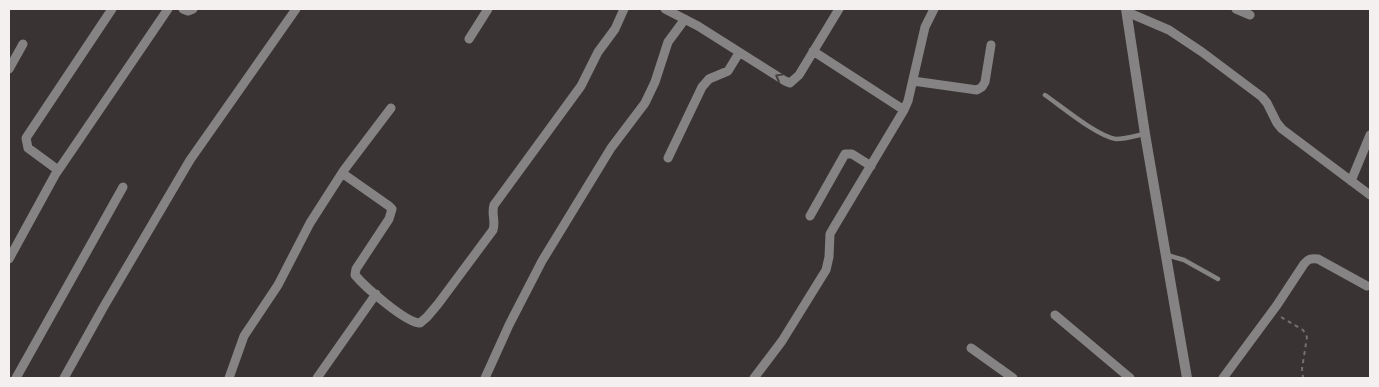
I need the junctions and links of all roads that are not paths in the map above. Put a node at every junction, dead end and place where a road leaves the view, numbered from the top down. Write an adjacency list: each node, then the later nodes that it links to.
1 (112, 9): 29 (street)
2 (168, 9): 29 (street)
3 (183, 9): 4 (street)
4 (193, 9)
5 (296, 9): 44 (street)
6 (488, 9): 15 (street)
7 (624, 9): 39 (street)
8 (839, 9): 18 (street)
9 (934, 9): 21 (street)
10 (1236, 9): 13 (street)
11 (671, 10): 14 (street)
12 (1127, 10): 25 (street); 31 (street)
13 (1250, 15)
14 (685, 19): 19 (street); 47 (street)
15 (469, 39)
16 (23, 44): 20 (street)
17 (991, 45): 21 (street)
18 (813, 51): 19 (street, one-way to 19); 24 (street)
19 (740, 53): 27 (street)
20 (9, 69)
21 (913, 81): 24 (street)
22 (1045, 95): 25 (lane)
23 (391, 108): 30 (street)
24 (904, 110): 28 (street)
25 (1145, 134): 35 (street)
26 (1370, 135): 31 (street)
27 (668, 158)
28 (870, 166): 34 (street); 48 (street)
29 (58, 170): 36 (street)
30 (342, 173): 39 (street); 45 (street)
31 (1351, 181): 33 (street)
32 (123, 187): 43 (street)
33 (1370, 195)
34 (810, 216)
35 (1167, 255): 37 (lane); 50 (street)
36 (9, 259)
37 (1218, 279)
38 (1367, 286): 51 (street)
39 (376, 294): 46 (street)
40 (1056, 314): 49 (street)
41 (971, 348): 42 (street)
42 (1010, 377)
43 (16, 378)
44 (64, 378)
45 (229, 378)
46 (317, 378)
47 (485, 378)
48 (754, 378)
49 (1130, 378)
50 (1188, 378)
51 (1223, 378)

